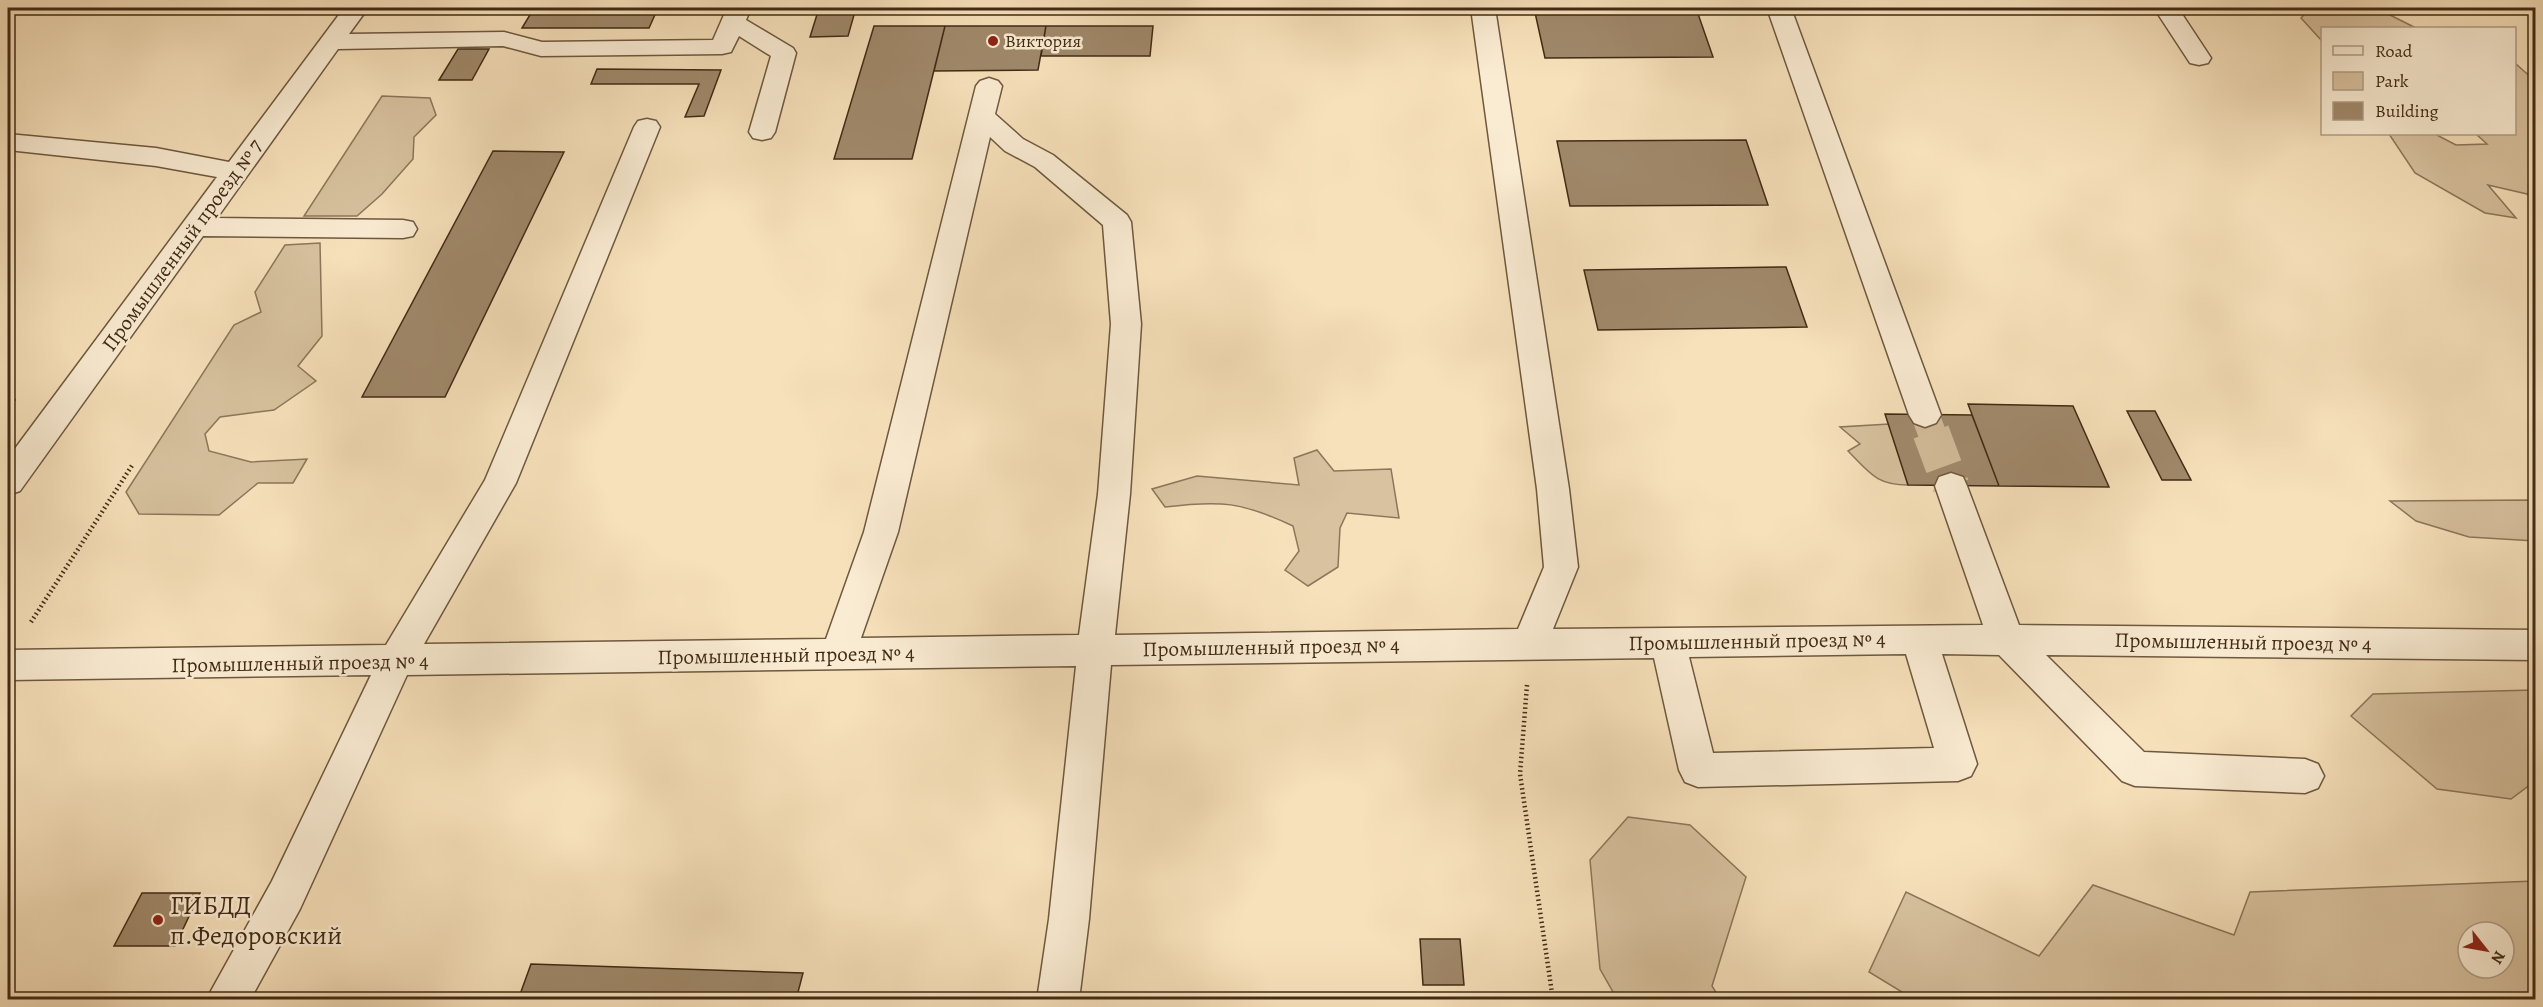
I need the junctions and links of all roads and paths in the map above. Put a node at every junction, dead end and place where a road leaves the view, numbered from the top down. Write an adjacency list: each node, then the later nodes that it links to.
1 (356, 8): 6 (street, Промышленный проезд № 7)
2 (1483, 8): 22 (street)
3 (1779, 8): 14 (street)
4 (2166, 8): 7 (street)
5 (736, 15): 6 (street); 9 (street)
6 (331, 42): 11 (street, Промышленный проезд № 7)
7 (2199, 58)
8 (647, 127): 26 (street)
9 (762, 132)
10 (8, 141): 11 (street)
11 (236, 172): 12 (street, Промышленный проезд № 7)
12 (195, 228): 13 (street); 16 (street, Промышленный проезд № 7)
13 (403, 229)
14 (1924, 415)
15 (134, 464): 18 (path)
16 (8, 482)
17 (1951, 486): 20 (street)
18 (30, 622)
19 (1920, 639): 20 (street, Промышленный проезд № 4); 21 (street, Промышленный проезд № 4); 21 (street)
20 (2006, 639): 23 (street, Промышленный проезд № 4); 28 (street)
21 (1668, 642): 22 (street, Промышленный проезд № 4)
22 (1530, 643): 24 (street, Промышленный проезд № 4); 31 (path)
23 (2535, 645)
24 (1095, 650): 25 (street, Промышленный проезд № 4); 25 (street); 30 (street)
25 (838, 654): 26 (street, Промышленный проезд № 4)
26 (395, 662): 27 (street, Промышленный проезд № 4); 29 (street)
27 (8, 665)
28 (2305, 776)
29 (227, 999)
30 (1058, 999)
31 (1553, 999)

